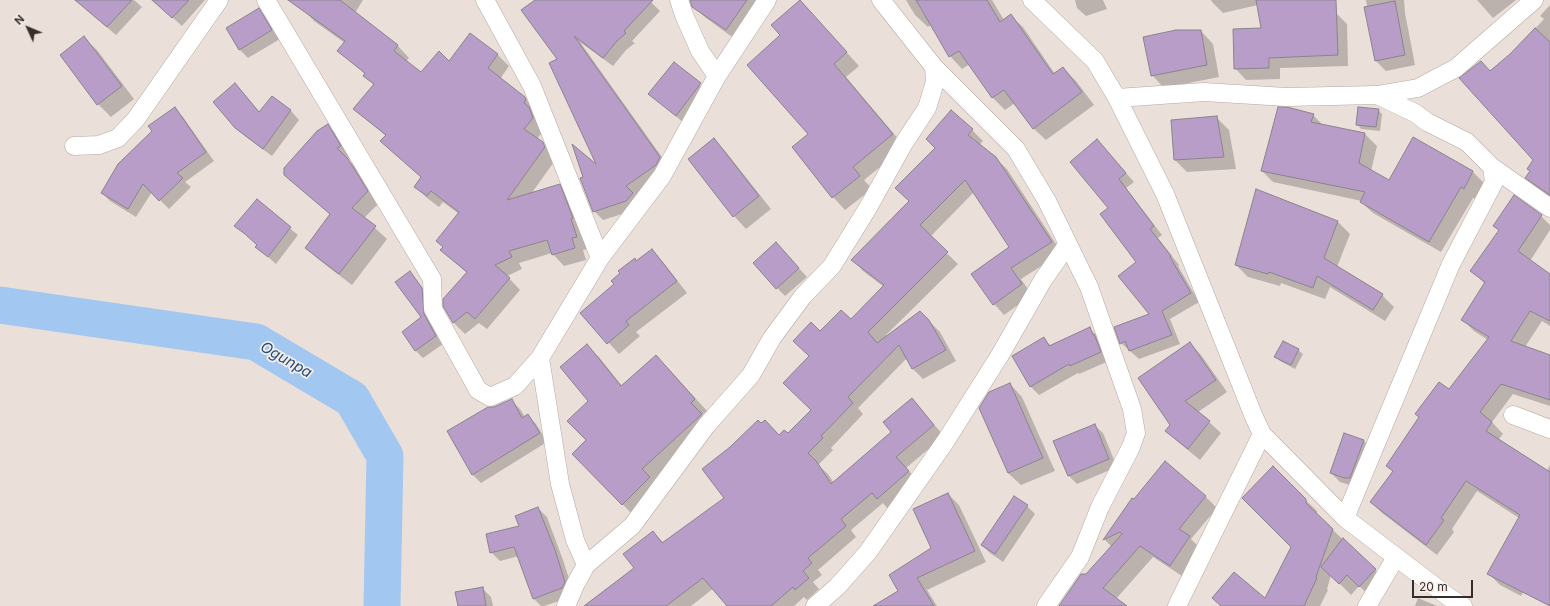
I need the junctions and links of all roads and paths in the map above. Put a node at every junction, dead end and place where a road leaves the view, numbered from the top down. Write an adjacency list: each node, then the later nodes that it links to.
1 (219, 0): 15 (street)
2 (266, 0): 20 (street)
3 (485, 0): 19 (street)
4 (679, 0): 10 (street)
5 (767, 0): 10 (street)
6 (881, 0): 9 (street)
7 (1032, 0): 13 (street)
8 (1534, 0): 11 (street)
9 (934, 67): 18 (street); 26 (street)
10 (716, 76): 19 (street)
11 (1418, 88): 12 (street); 14 (street)
12 (1377, 95): 13 (street); 14 (street)
13 (1117, 98): 23 (street)
14 (1415, 113): 16 (street)
15 (74, 146)
16 (1492, 167): 17 (street); 24 (street)
17 (1550, 208)
18 (1068, 244): 28 (street); 29 (street)
19 (600, 258): 20 (street)
20 (540, 358): 26 (street)
21 (1513, 415): 22 (street)
22 (1550, 429)
23 (1262, 434): 24 (street); 30 (street)
24 (1345, 518): 25 (street)
25 (1396, 557): 31 (street); 32 (street)
26 (586, 565): 27 (street)
27 (566, 606)
28 (815, 606)
29 (1046, 606)
30 (1177, 606)
31 (1367, 606)
32 (1463, 606)

